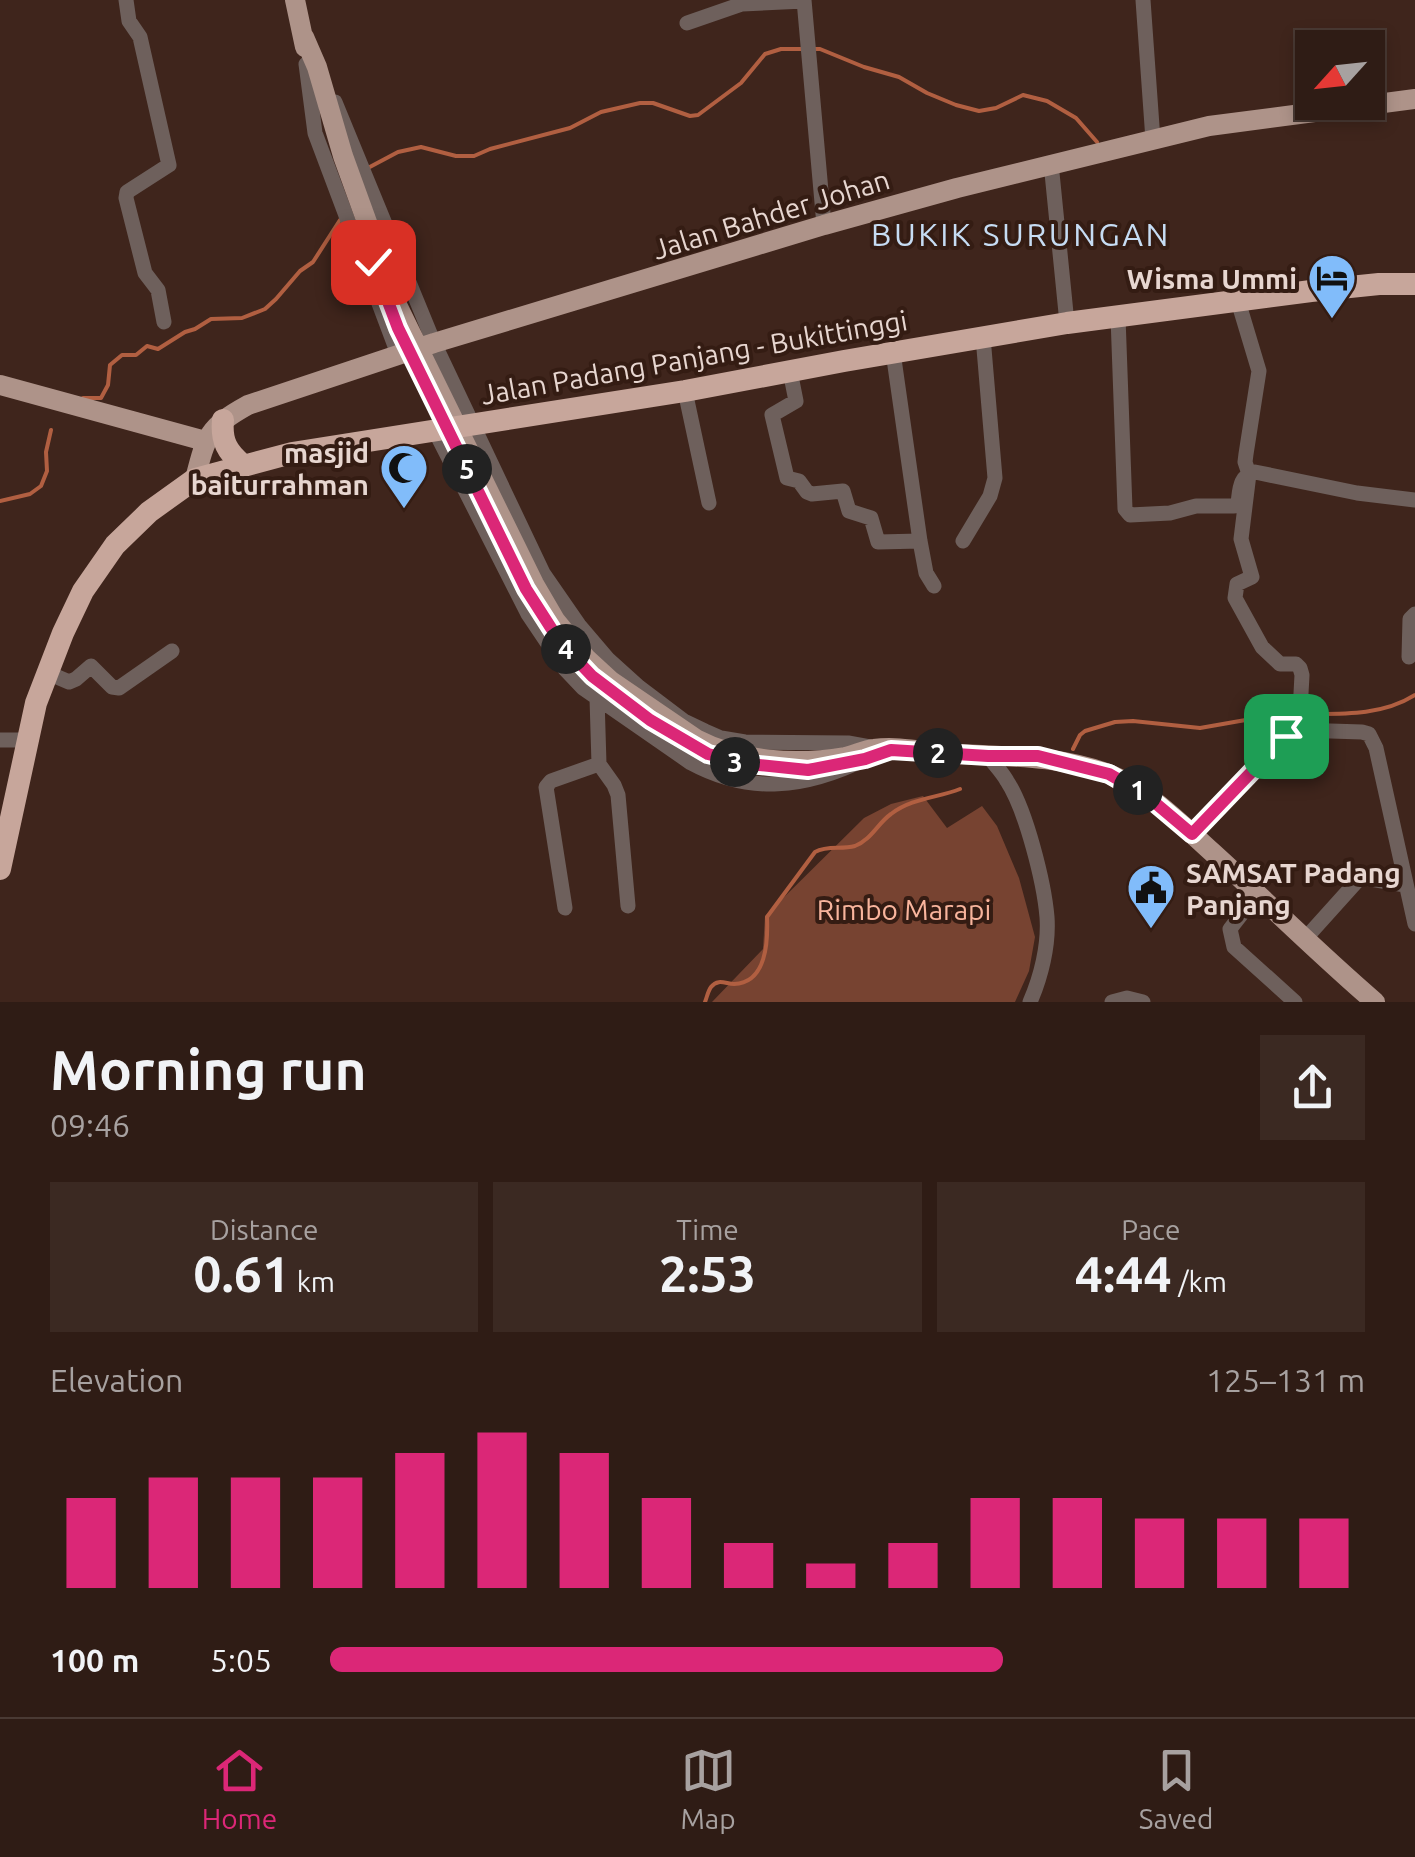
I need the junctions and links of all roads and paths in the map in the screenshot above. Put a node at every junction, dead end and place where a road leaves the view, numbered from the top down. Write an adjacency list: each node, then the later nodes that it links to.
1 (126, 0): 14 (street)
2 (295, 0): 6 (main road)
3 (804, 0): 5 (street); 10 (street)
4 (1143, 0): 8 (street)
5 (687, 23)
6 (312, 66): 17 (street); 19 (street); 43 (main road)
7 (1415, 99): 8 (main road, Jalan Bahder Johan)
8 (1153, 140): 9 (main road, Jalan Bahder Johan)
9 (1051, 164): 10 (main road, Jalan Bahder Johan); 15 (street)
10 (824, 225): 17 (main road, Jalan Bahder Johan)
11 (1415, 284): 12 (highway, Jalan Padang Panjang - Bukittinggi)
12 (1238, 301): 13 (highway, Jalan Padang Panjang - Bukittinggi); 28 (street)
13 (1118, 318): 15 (highway, Jalan Padang Panjang - Bukittinggi); 28 (street)
14 (164, 322)
15 (1066, 324): 16 (highway, Jalan Padang Panjang - Bukittinggi)
16 (983, 337): 18 (highway, Jalan Padang Panjang - Bukittinggi); 33 (street)
17 (434, 343): 19 (main road, Jalan Bahder Johan); 24 (street)
18 (893, 352): 20 (highway, Jalan Padang Panjang - Bukittinggi); 32 (street)
19 (398, 354): 23 (main road, Jalan Bahder Johan)
20 (790, 372): 22 (highway, Jalan Padang Panjang - Bukittinggi); 32 (street)
21 (0, 386): 26 (main road)
22 (685, 391): 24 (highway, Jalan Padang Panjang - Bukittinggi); 31 (street)
23 (223, 420): 26 (main road, Jalan Bahder Johan); 27 (highway)
24 (473, 425): 25 (highway, Jalan Padang Panjang - Bukittinggi); 43 (street)
25 (435, 431): 27 (highway, Jalan Padang Panjang - Bukittinggi); 39 (street)
26 (205, 440): 29 (main road, Jalan Bahder Johan)
27 (243, 465): 29 (highway, Jalan Padang Panjang - Bukittinggi)
28 (1249, 474): 30 (street); 40 (street)
29 (195, 479): 38 (highway, Jalan Padang Panjang - Bukittinggi)
30 (1415, 500)
31 (709, 503)
32 (920, 540): 34 (street)
33 (963, 541)
34 (934, 586)
35 (1415, 614): 37 (street)
36 (172, 651): 38 (street)
37 (1409, 657)
38 (48, 673): 42 (highway, Jalan Padang Panjang - Bukittinggi)
39 (597, 698): 43 (street); 45 (street)
40 (1299, 730): 46 (street); 48 (street)
41 (0, 740): 42 (street)
42 (27, 740): 49 (highway, Jalan Padang Panjang - Bukittinggi)
43 (877, 752): 44 (main road)
44 (988, 756): 46 (main road); 56 (street)
45 (599, 764): 52 (street); 53 (street)
46 (1192, 834): 51 (main road)
47 (1415, 839): 48 (street)
48 (1396, 841): 50 (street)
49 (0, 868)
50 (1405, 886): 54 (street); 55 (street)
51 (1258, 894): 55 (main road); 59 (street)
52 (628, 906)
53 (566, 908)
54 (1415, 924)
55 (1304, 940): 60 (main road)
56 (1030, 1002)
57 (1112, 1002): 58 (street)
58 (1143, 1002)
59 (1295, 1002)
60 (1375, 1002)

